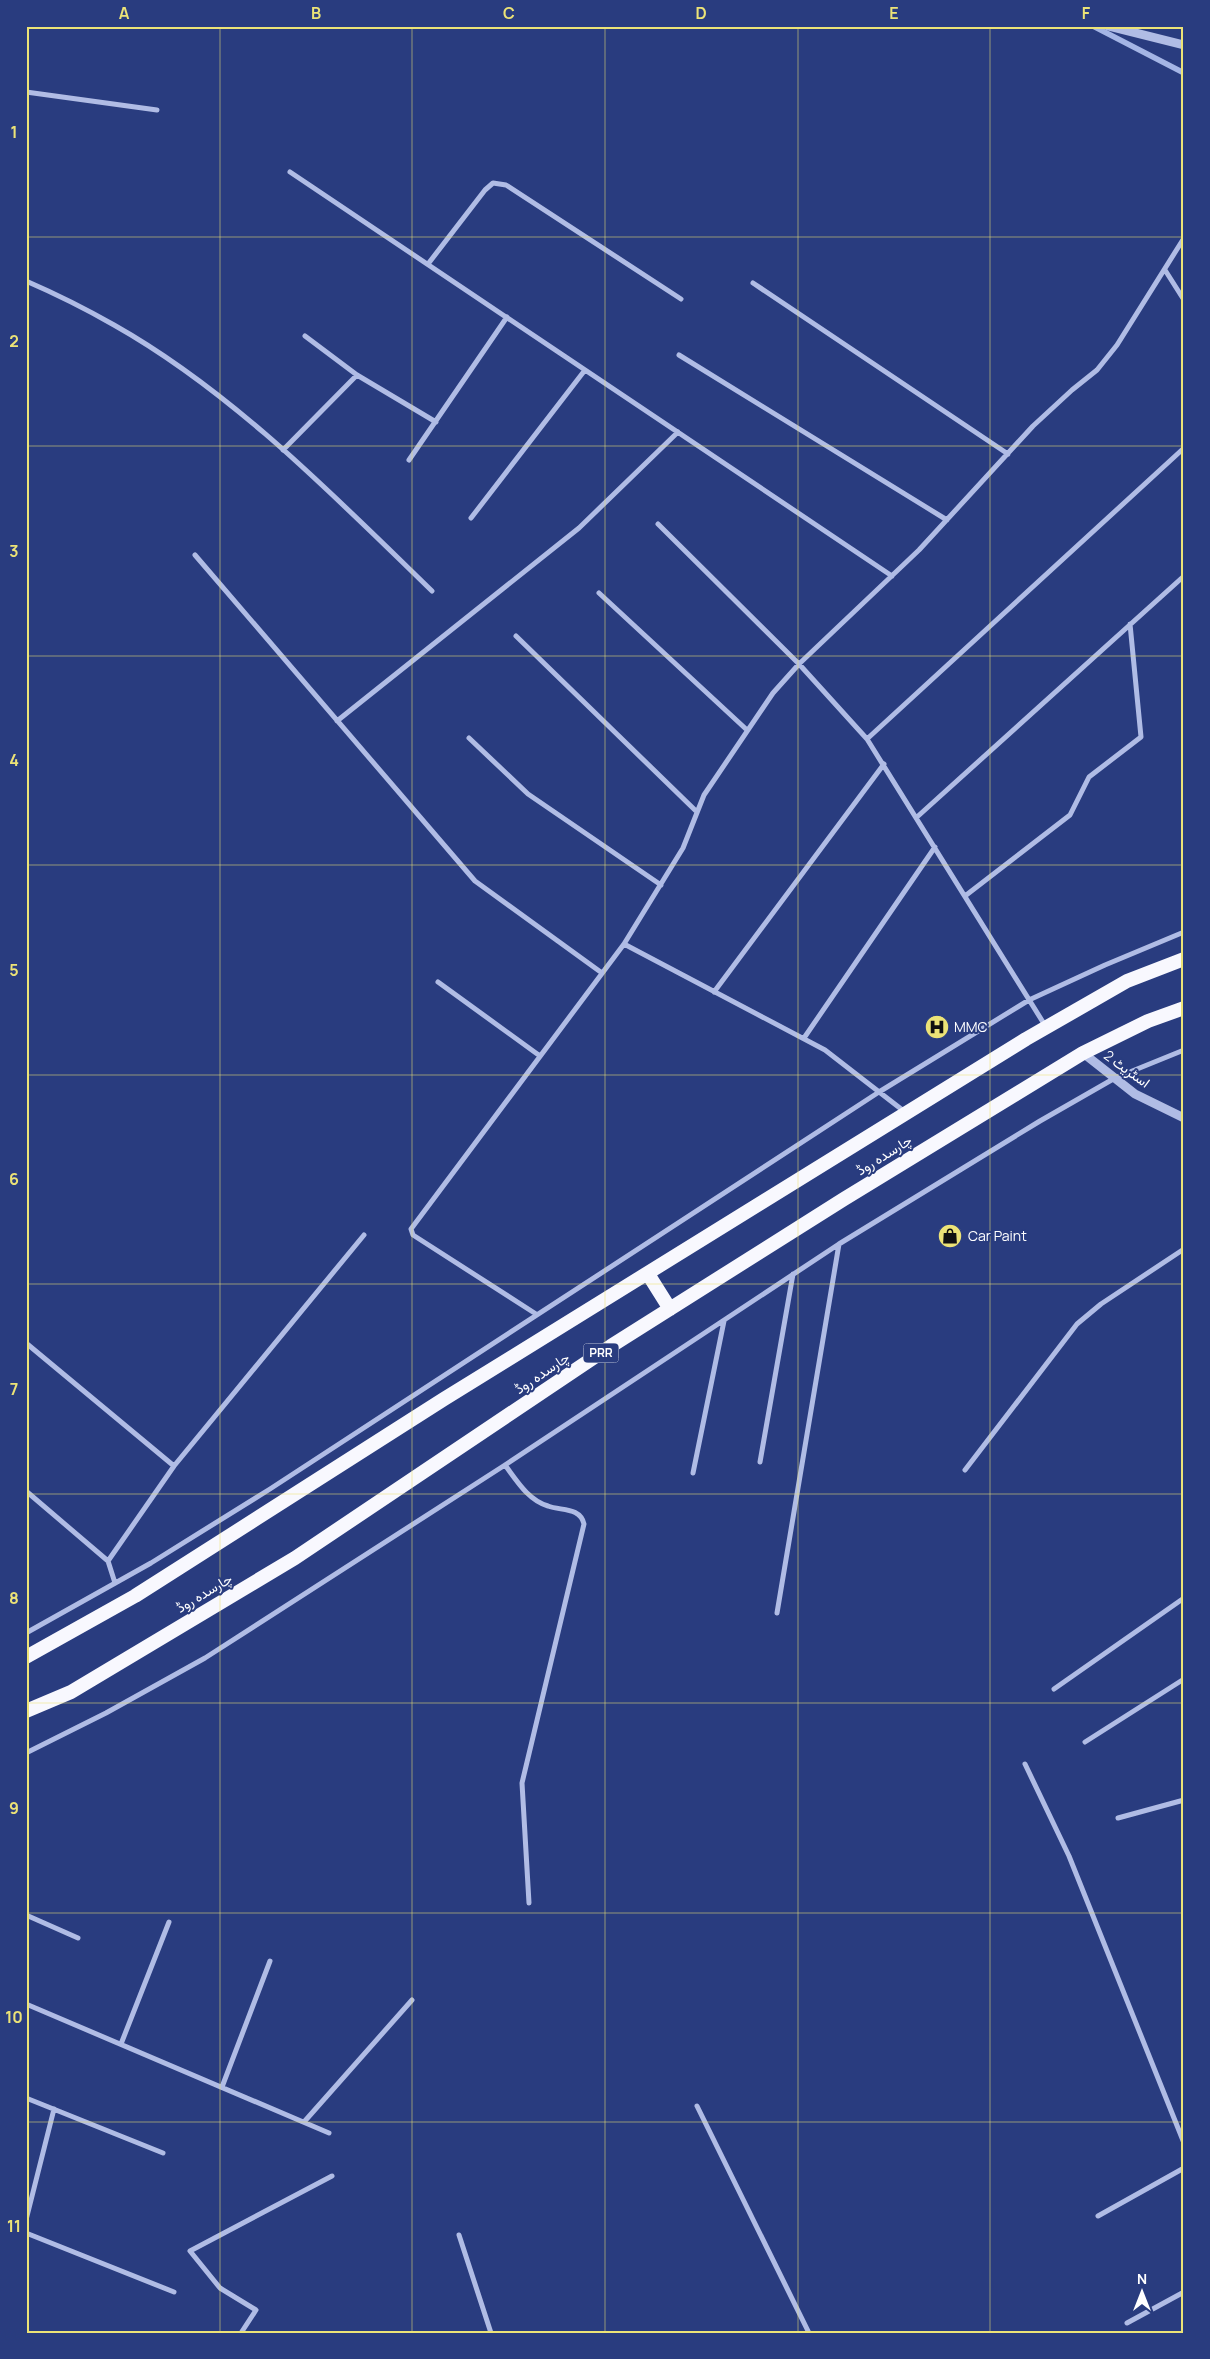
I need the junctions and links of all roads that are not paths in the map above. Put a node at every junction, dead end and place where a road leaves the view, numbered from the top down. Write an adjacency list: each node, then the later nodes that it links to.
1 (1108, 26): 2 (street)
2 (1184, 46)
3 (26, 92): 4 (street)
4 (157, 110)
5 (290, 172): 7 (street)
6 (1184, 238): 8 (street)
7 (428, 264): 11 (street); 13 (street)
8 (1165, 270): 12 (street); 22 (street)
9 (26, 281): 21 (street)
10 (753, 283): 22 (street)
11 (681, 299)
12 (1184, 300)
13 (507, 317): 16 (street); 18 (street)
14 (305, 336): 17 (street)
15 (679, 356): 25 (street)
16 (585, 370): 19 (street); 24 (street)
17 (357, 375): 18 (street); 21 (street)
18 (436, 422): 23 (street)
19 (678, 432): 28 (street); 35 (street)
20 (1184, 448): 38 (street)
21 (283, 450): 30 (street)
22 (1008, 454): 25 (street)
23 (409, 460)
24 (471, 518)
25 (947, 520): 28 (street)
26 (658, 524): 34 (street)
27 (195, 556): 35 (street)
28 (892, 576): 34 (street)
29 (1184, 576): 32 (street)
30 (432, 592)
31 (600, 593): 36 (street)
32 (1130, 624): 41 (street); 44 (street)
33 (516, 636): 40 (street)
34 (800, 664): 36 (street); 38 (street)
35 (337, 721): 48 (street)
36 (747, 730): 40 (street)
37 (469, 738): 43 (street)
38 (867, 739): 39 (street)
39 (884, 764): 41 (street); 50 (street)
40 (697, 812): 43 (street)
41 (916, 817): 42 (street)
42 (935, 847): 44 (street); 54 (street)
43 (661, 885): 46 (street)
44 (965, 896): 51 (street)
45 (1184, 932): 51 (street)
46 (624, 944): 48 (street); 50 (street)
47 (1184, 959): 53 (highway, چارسدہ روڈ)
48 (602, 973): 57 (street)
49 (438, 982): 57 (street)
50 (714, 992): 54 (street)
51 (1029, 1000): 53 (street); 59 (street)
52 (1184, 1008): 56 (highway, چارسدہ روڈ / PRR)
53 (1046, 1028): 60 (highway, چارسدہ روڈ)
54 (804, 1038): 59 (street)
55 (1184, 1050): 58 (street)
56 (1083, 1053): 58 (street, اسٹریٹ 2); 67 (highway, چارسدہ روڈ / PRR)
57 (540, 1056): 68 (street)
58 (1115, 1078): 61 (street, اسٹریٹ 2); 63 (street)
59 (879, 1092): 60 (street); 68 (street)
60 (906, 1113): 65 (highway, چارسدہ روڈ)
61 (1184, 1118)
62 (364, 1235): 73 (street)
63 (839, 1244): 66 (street); 80 (street)
64 (1184, 1249): 74 (street)
65 (648, 1274): 67 (highway); 82 (highway, چارسدہ روڈ)
66 (793, 1274): 69 (street); 71 (street)
67 (670, 1309): 85 (highway, چارسدہ روڈ / PRR)
68 (536, 1314): 78 (street)
69 (724, 1321): 72 (street); 75 (street)
70 (26, 1343): 73 (street)
71 (760, 1462)
72 (505, 1465): 87 (street); 91 (street)
73 (174, 1466): 77 (street)
74 (965, 1470)
75 (693, 1473)
76 (26, 1492): 77 (street)
77 (108, 1561): 78 (street)
78 (116, 1583): 81 (street)
79 (1184, 1598): 84 (street)
80 (777, 1613)
81 (26, 1633)
82 (26, 1657)
83 (1184, 1678): 86 (street)
84 (1054, 1689)
85 (26, 1711)
86 (1085, 1742)
87 (26, 1753)
88 (1025, 1764): 105 (street)
89 (1184, 1800): 90 (street)
90 (1118, 1818)
91 (529, 1903)
92 (26, 1915): 94 (street)
93 (169, 1922): 98 (street)
94 (78, 1938)
95 (270, 1961): 99 (street)
96 (412, 2000): 103 (street)
97 (26, 2004): 98 (street)
98 (121, 2044): 99 (street)
99 (222, 2087): 103 (street)
100 (26, 2098): 102 (street)
101 (697, 2106): 118 (street)
102 (54, 2109): 106 (street); 110 (street)
103 (304, 2122): 104 (street)
104 (330, 2133)
105 (1184, 2143)
106 (163, 2153)
107 (1184, 2168): 109 (street)
108 (332, 2176): 116 (street)
109 (1098, 2216)
110 (26, 2220)
111 (26, 2233): 113 (street)
112 (459, 2235): 117 (street)
113 (174, 2292)
114 (1184, 2292): 115 (street)
115 (1127, 2323)
116 (241, 2333)
117 (491, 2333)
118 (809, 2333)

